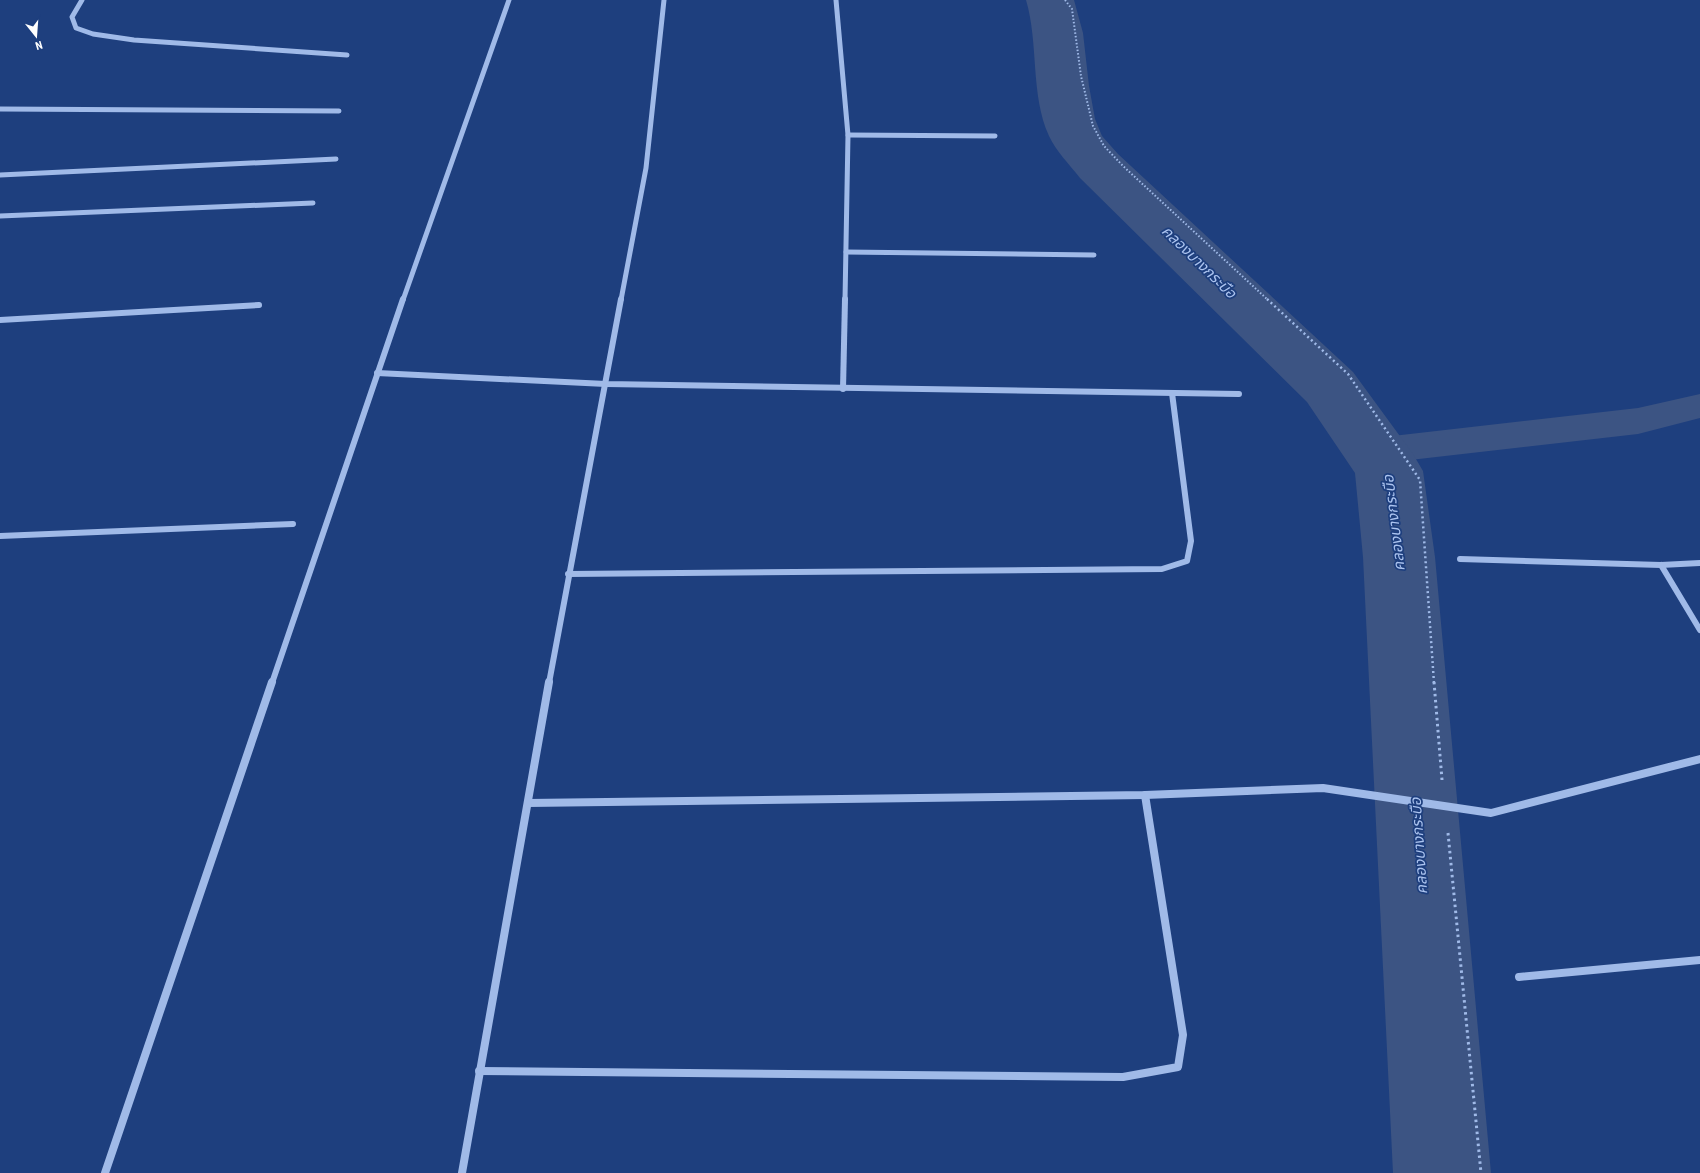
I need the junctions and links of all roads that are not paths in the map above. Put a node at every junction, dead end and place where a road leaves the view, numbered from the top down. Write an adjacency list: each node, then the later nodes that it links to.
1 (82, 0): 5 (street)
2 (509, 0): 18 (street)
3 (664, 0): 19 (street)
4 (836, 0): 8 (street)
5 (347, 55)
6 (0, 109): 7 (street)
7 (340, 111)
8 (848, 135): 9 (street); 14 (street)
9 (995, 136)
10 (336, 159): 11 (street)
11 (0, 175)
12 (313, 204): 13 (street)
13 (0, 216)
14 (846, 252): 15 (street); 20 (street)
15 (1094, 255)
16 (259, 305): 17 (street)
17 (0, 320)
18 (377, 373): 19 (street); 36 (street)
19 (606, 384): 20 (street); 28 (street)
20 (843, 389): 21 (street)
21 (1172, 393): 22 (street); 28 (street)
22 (1239, 394)
23 (293, 524): 24 (street)
24 (0, 536)
25 (1460, 558): 27 (street)
26 (1700, 564): 27 (street)
27 (1660, 565): 29 (street)
28 (568, 574): 32 (street)
29 (1700, 630)
30 (1700, 759): 31 (street)
31 (1144, 795): 32 (street); 35 (street)
32 (528, 803): 35 (street)
33 (1700, 960): 34 (street)
34 (1520, 977)
35 (479, 1071): 37 (street)
36 (105, 1173)
37 (462, 1173)

